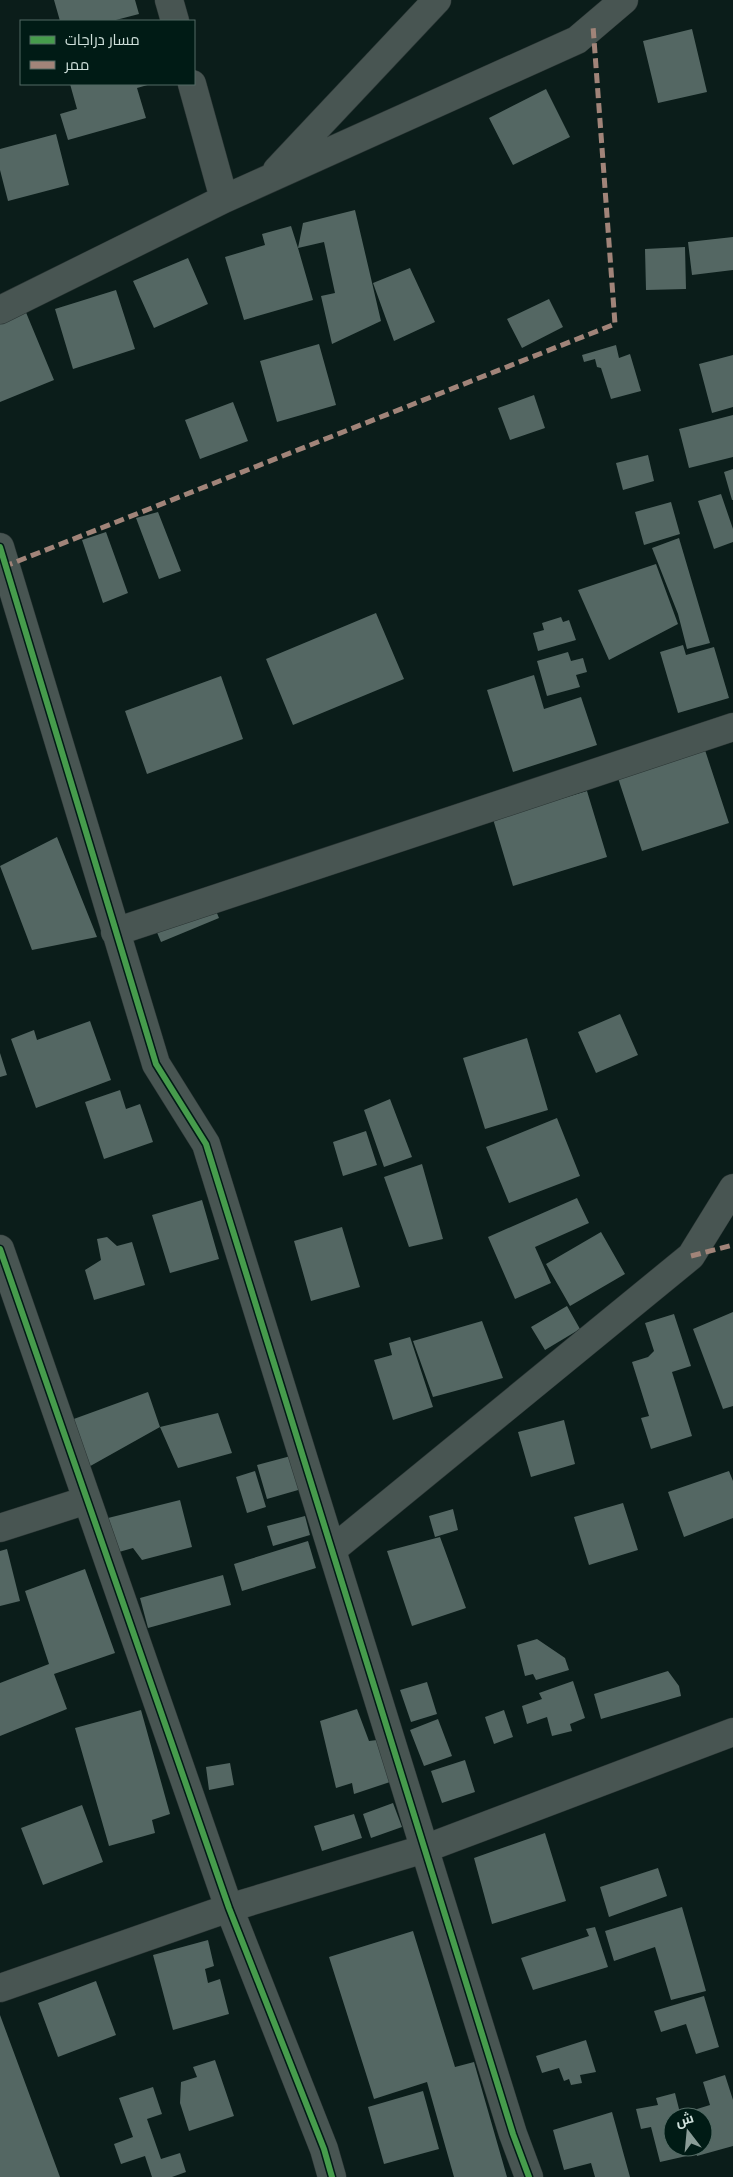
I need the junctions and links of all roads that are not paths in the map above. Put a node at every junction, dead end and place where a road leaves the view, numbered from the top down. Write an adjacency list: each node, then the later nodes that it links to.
1 (169, 0): 4 (street)
2 (437, 0): 6 (street)
3 (624, 0): 6 (street)
4 (175, 20)
5 (192, 85): 7 (street)
6 (267, 180): 7 (street)
7 (224, 200): 8 (street)
8 (0, 310)
9 (0, 547): 11 (street)
10 (733, 727): 11 (street)
11 (115, 932): 16 (street)
12 (733, 1188): 16 (street)
13 (0, 1249): 14 (street)
14 (88, 1500): 15 (street); 19 (street)
15 (0, 1528)
16 (332, 1550): 18 (street)
17 (733, 1732): 18 (street)
18 (424, 1849): 19 (street); 22 (street)
19 (229, 1908): 20 (street); 21 (street)
20 (0, 1988)
21 (332, 2177)
22 (529, 2177)

